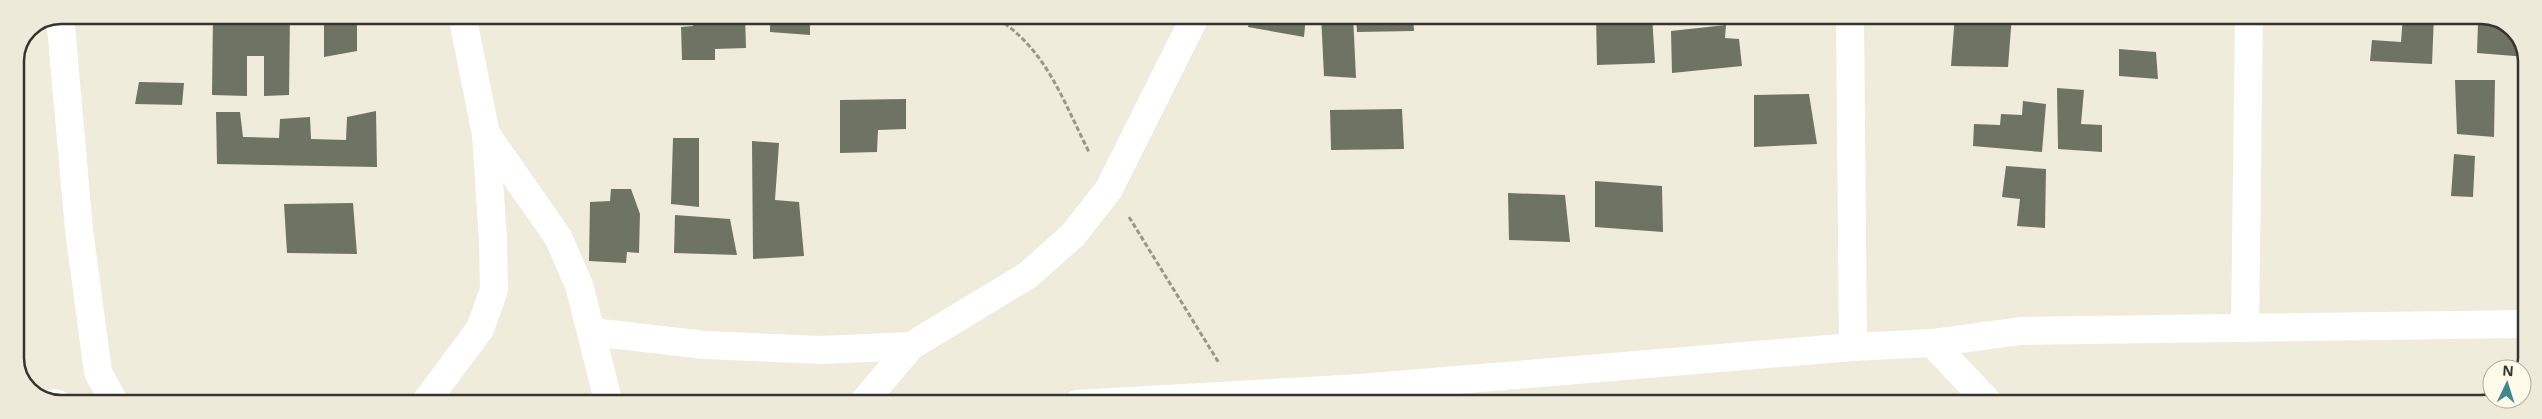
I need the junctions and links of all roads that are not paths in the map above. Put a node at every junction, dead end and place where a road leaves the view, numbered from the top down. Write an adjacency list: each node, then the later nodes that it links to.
1 (61, 24): 13 (street)
2 (464, 24): 6 (street)
3 (1192, 24): 11 (street)
4 (1850, 24): 12 (street)
5 (2249, 24): 8 (street)
6 (486, 134): 9 (street); 14 (street)
7 (2518, 324): 8 (street)
8 (2245, 327): 10 (street)
9 (592, 332): 11 (street); 15 (street)
10 (1932, 343): 12 (street); 18 (street)
11 (911, 346): 16 (street)
12 (1853, 347): 17 (street)
13 (110, 395)
14 (431, 395)
15 (607, 395)
16 (870, 395)
17 (1369, 395)
18 (1981, 395)

